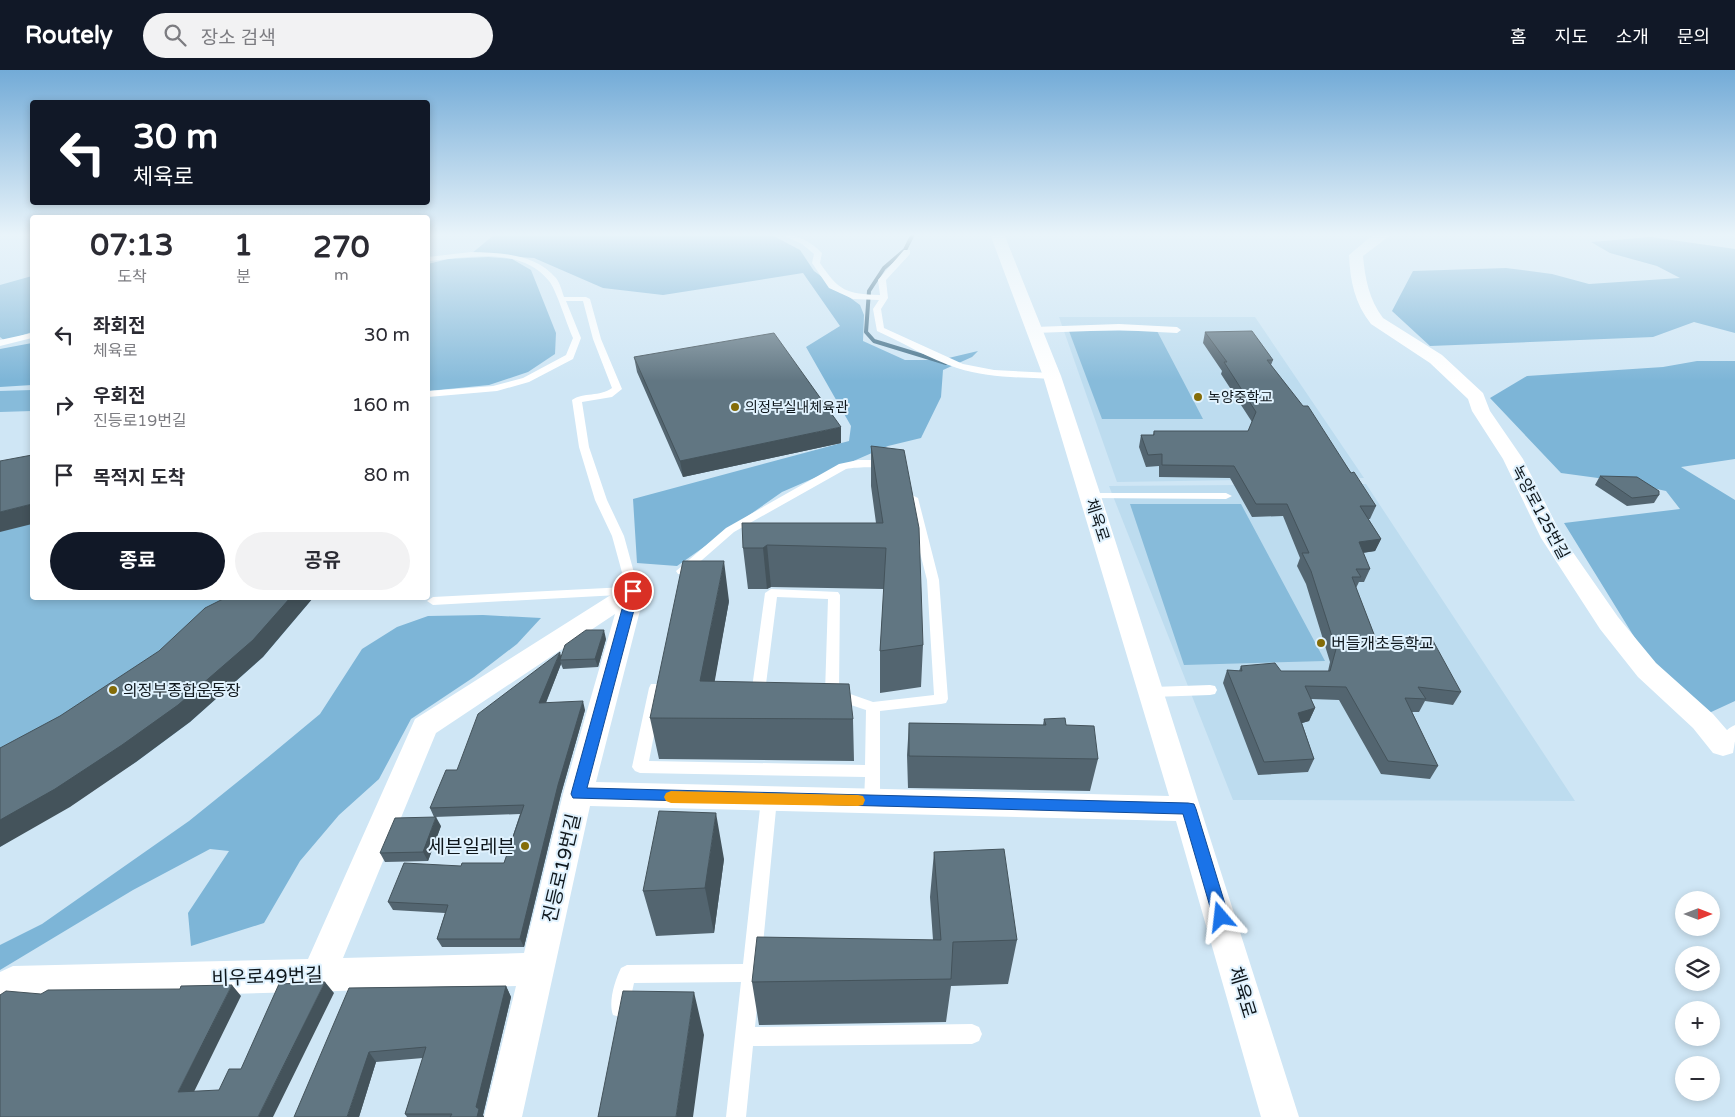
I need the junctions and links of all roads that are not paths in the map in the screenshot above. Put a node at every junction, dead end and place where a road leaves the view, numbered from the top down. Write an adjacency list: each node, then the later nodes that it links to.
1 (554, 283): 7 (lane)
2 (830, 283): 6 (lane)
3 (882, 283): 6 (lane)
4 (1016, 283): 8 (street, 체육로)
5 (1360, 283): 26 (street, 녹양로125번길)
6 (881, 298): 12 (lane)
7 (561, 299): 13 (lane); 19 (lane)
8 (1034, 330): 9 (lane); 12 (street, 체육로)
9 (1177, 330)
10 (30, 336): 11 (lane)
11 (0, 343)
12 (1052, 376): 16 (street, 체육로)
13 (430, 394)
14 (900, 467): 18 (lane)
15 (908, 481): 25 (lane)
16 (1091, 496): 17 (lane); 24 (street, 체육로)
17 (1226, 496)
18 (679, 582)
19 (633, 591): 20 (lane); 28 (street, 진등로19번길); 34 (street)
20 (433, 601)
21 (658, 679): 27 (lane)
22 (785, 690): 25 (lane)
23 (1210, 690): 24 (lane)
24 (1153, 692): 31 (street, 체육로)
25 (873, 708): 27 (lane)
26 (1729, 738)
27 (872, 771): 30 (lane)
28 (578, 794): 29 (street); 32 (street, 진등로19번길)
29 (769, 799): 30 (street); 33 (lane)
30 (872, 801): 31 (street)
31 (1188, 809): 41 (street, 체육로)
32 (536, 970): 34 (street, 비우로49번길); 39 (street, 진등로19번길)
33 (750, 973): 36 (lane); 38 (lane)
34 (318, 975): 35 (street, 비우로49번길)
35 (0, 990)
36 (618, 1022)
37 (972, 1034): 38 (lane)
38 (744, 1037): 40 (lane)
39 (503, 1117)
40 (736, 1117)
41 (1280, 1117)

